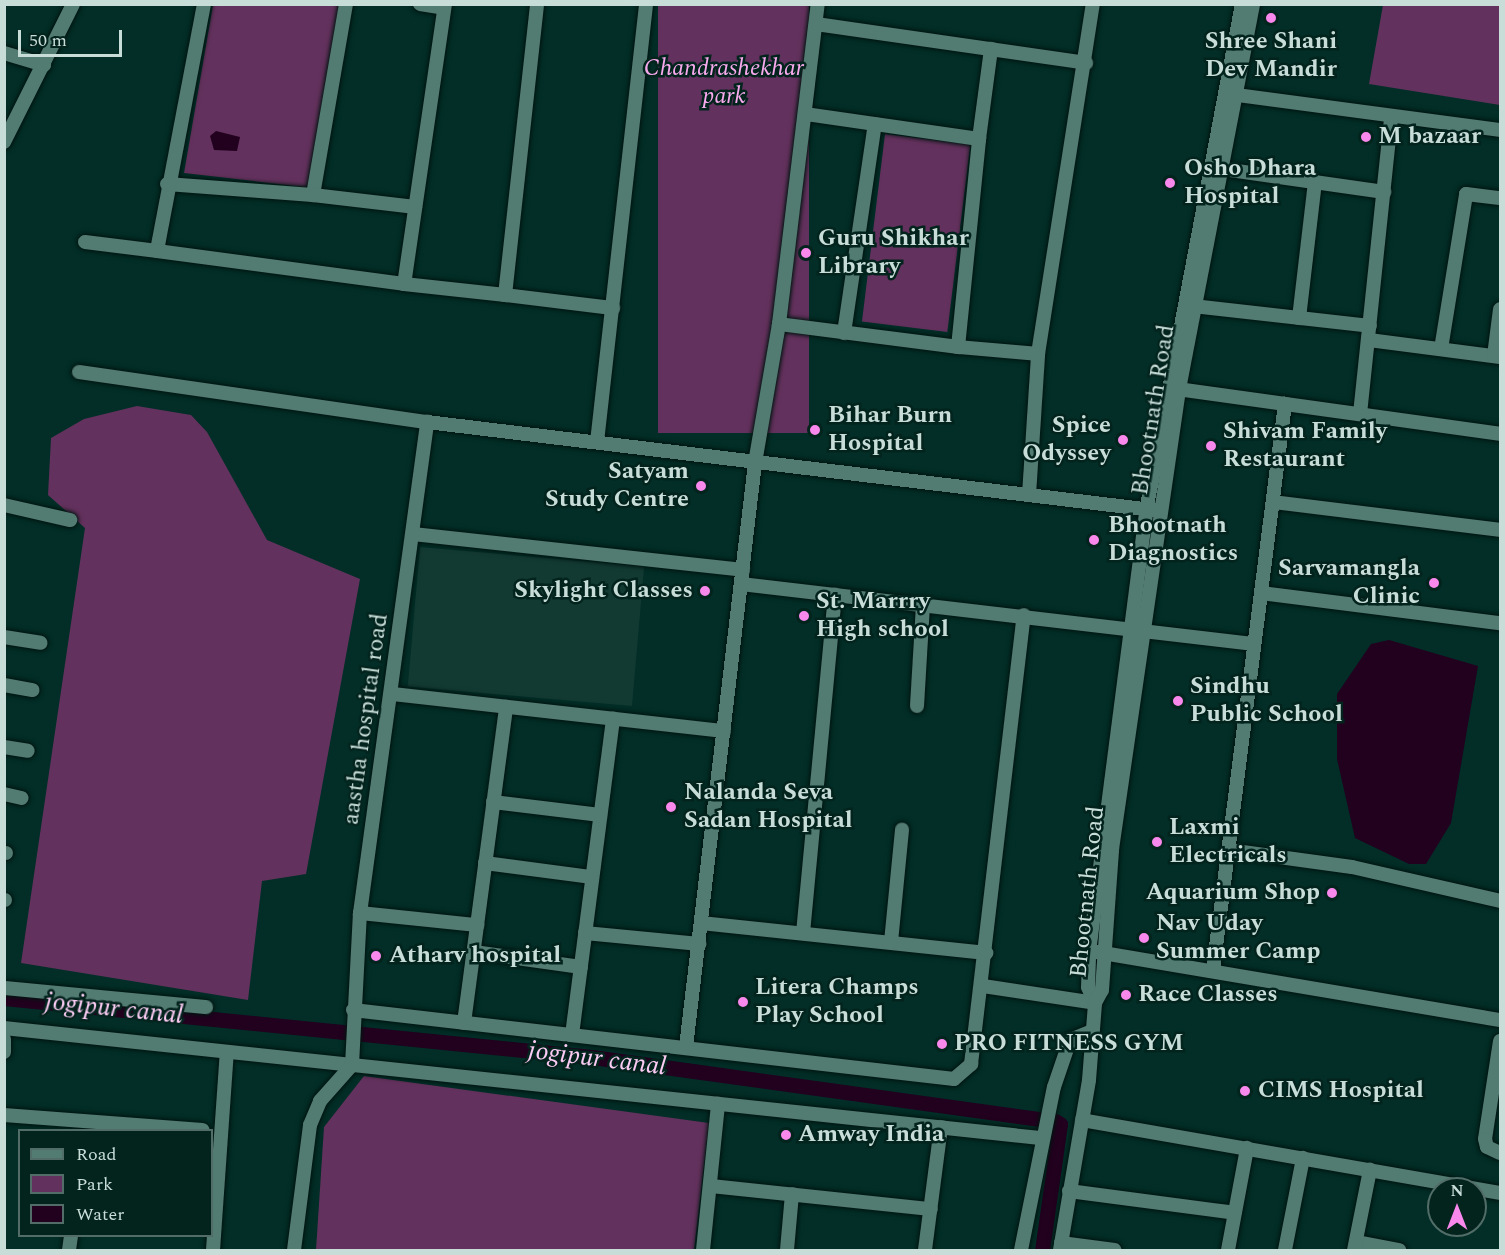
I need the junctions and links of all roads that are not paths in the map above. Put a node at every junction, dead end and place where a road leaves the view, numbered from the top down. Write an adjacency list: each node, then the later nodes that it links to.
1 (73, 4): 16 (street)
2 (204, 4): 26 (street)
3 (346, 4): 28 (street)
4 (420, 4): 11 (street)
5 (537, 4): 34 (street)
6 (646, 4): 36 (street)
7 (818, 4): 12 (street)
8 (1093, 4): 15 (street)
9 (1242, 4): 17 (street, Bhootnath Road)
10 (1253, 4): 17 (street, Bhootnath Road)
11 (444, 6): 30 (street)
12 (816, 24): 13 (street); 18 (street)
13 (991, 49): 15 (street); 22 (street)
14 (4, 53): 16 (street)
15 (1086, 63): 44 (street)
16 (44, 65): 23 (street)
17 (1231, 95): 19 (street); 24 (street, Bhootnath Road); 47 (street, Bhootnath Road)
18 (805, 114): 20 (street); 39 (street)
19 (1391, 118): 21 (street); 27 (street)
20 (875, 124): 22 (street); 40 (street)
21 (1500, 130)
22 (979, 139): 42 (street)
23 (4, 142)
24 (1223, 169): 25 (street); 35 (street, Bhootnath Road)
25 (1315, 182): 27 (street); 38 (street)
26 (167, 184): 28 (street); 32 (street)
27 (1384, 192): 41 (street)
28 (313, 195): 30 (street)
29 (1500, 198): 43 (street)
30 (415, 207): 33 (street)
31 (85, 242): 32 (street)
32 (157, 251): 33 (street)
33 (404, 284): 34 (street)
34 (505, 295): 36 (street)
35 (1193, 306): 38 (street); 47 (street, Bhootnath Road)
36 (613, 308): 52 (street)
37 (1500, 309): 45 (street)
38 (1299, 318): 41 (street)
39 (779, 324): 40 (street); 53 (street)
40 (844, 333): 42 (street)
41 (1370, 333): 43 (street); 49 (street)
42 (958, 347): 44 (street)
43 (1441, 350): 45 (street)
44 (1038, 354): 54 (street)
45 (1497, 357)
46 (79, 372): 50 (street)
47 (1174, 388): 48 (street); 57 (street, Bhootnath Road); 58 (street, Bhootnath Road)
48 (1285, 404): 49 (street); 55 (street)
49 (1360, 414): 51 (street)
50 (427, 422): 52 (street); 61 (street, aastha hospital road)
51 (1500, 434)
52 (597, 442): 53 (street)
53 (755, 463): 54 (street); 62 (street)
54 (1029, 495): 57 (street)
55 (1273, 502): 60 (street); 64 (street)
56 (4, 505): 59 (street)
57 (1146, 511): 58 (street); 69 (street, Bhootnath Road)
58 (1160, 511): 70 (street, Bhootnath Road)
59 (70, 520)
60 (1500, 530)
61 (413, 534): 62 (street); 76 (street, aastha hospital road)
62 (742, 570): 63 (street)
63 (741, 585): 65 (street); 80 (street)
64 (1261, 594): 68 (street); 73 (street)
65 (835, 595): 66 (street); 96 (street)
66 (923, 604): 67 (street); 77 (street)
67 (1024, 615): 69 (street); 101 (street)
68 (1500, 622)
69 (1131, 626): 70 (street); 100 (street, Bhootnath Road)
70 (1147, 629): 73 (street); 102 (street, Bhootnath Road)
71 (4, 637): 72 (street)
72 (41, 643)
73 (1254, 644): 88 (street)
74 (4, 685): 75 (street)
75 (33, 690)
76 (393, 694): 78 (street); 92 (street, aastha hospital road)
77 (917, 706)
78 (506, 707): 79 (street); 85 (street)
79 (613, 719): 80 (street); 86 (street)
80 (724, 731): 93 (street)
81 (4, 747): 82 (street)
82 (28, 751)
83 (4, 794): 84 (street)
84 (22, 798)
85 (493, 802): 86 (street); 89 (street)
86 (600, 815): 90 (street)
87 (902, 830): 97 (street)
88 (1228, 850): 91 (street); 104 (street)
89 (485, 863): 90 (street); 94 (street)
90 (592, 877): 95 (street)
91 (1500, 901)
92 (360, 913): 94 (street); 109 (street, aastha hospital road)
93 (701, 923): 96 (street); 98 (street)
94 (477, 925): 99 (street)
95 (585, 933): 98 (street); 103 (street)
96 (803, 933): 97 (street)
97 (891, 942): 101 (street)
98 (699, 944): 117 (street)
99 (474, 952): 103 (street); 111 (street)
100 (1089, 952): 102 (street); 107 (street, Bhootnath Road)
101 (986, 953): 105 (street)
102 (1105, 953): 104 (street); 107 (street, Bhootnath Road)
103 (581, 967): 114 (street)
104 (1213, 970): 110 (street)
105 (983, 986): 107 (street); 117 (street)
106 (4, 988): 108 (street)
107 (1095, 1003): 113 (street, Bhootnath Road)
108 (206, 1007)
109 (353, 1016): 111 (street); 120 (street, aastha hospital road)
110 (1500, 1020)
111 (464, 1023): 114 (street)
112 (4, 1028): 119 (street)
113 (1092, 1031): 123 (street, Bhootnath Road); 128 (street)
114 (572, 1035): 117 (street)
115 (4, 1039): 118 (street)
116 (1500, 1041): 130 (street)
117 (686, 1047)
118 (4, 1052)
119 (227, 1052): 120 (street); 127 (street)
120 (352, 1058): 121 (street); 142 (street)
121 (718, 1104): 125 (street); 133 (street)
122 (4, 1115): 124 (street)
123 (1082, 1120): 129 (street); 134 (street, Bhootnath Road)
124 (80, 1126): 126 (street)
125 (941, 1127): 128 (street); 137 (street)
126 (153, 1129)
127 (216, 1132): 141 (street)
128 (1042, 1133): 146 (street)
129 (1247, 1148): 131 (street); 138 (street)
130 (1500, 1153)
131 (1303, 1158): 132 (street); 149 (street)
132 (1370, 1170): 135 (street); 139 (street)
133 (711, 1186): 136 (street); 143 (street)
134 (1069, 1191): 138 (street); 140 (street, Bhootnath Road)
135 (1500, 1192)
136 (792, 1194): 137 (street); 144 (street)
137 (931, 1209): 145 (street)
138 (1235, 1213): 148 (street)
139 (1355, 1246): 150 (street)
140 (1060, 1247): 147 (street)
141 (213, 1251)
142 (294, 1251)
143 (704, 1251)
144 (787, 1251)
145 (925, 1251)
146 (1021, 1251)
147 (1115, 1251)
148 (1228, 1251)
149 (1285, 1251)
150 (1399, 1251)

